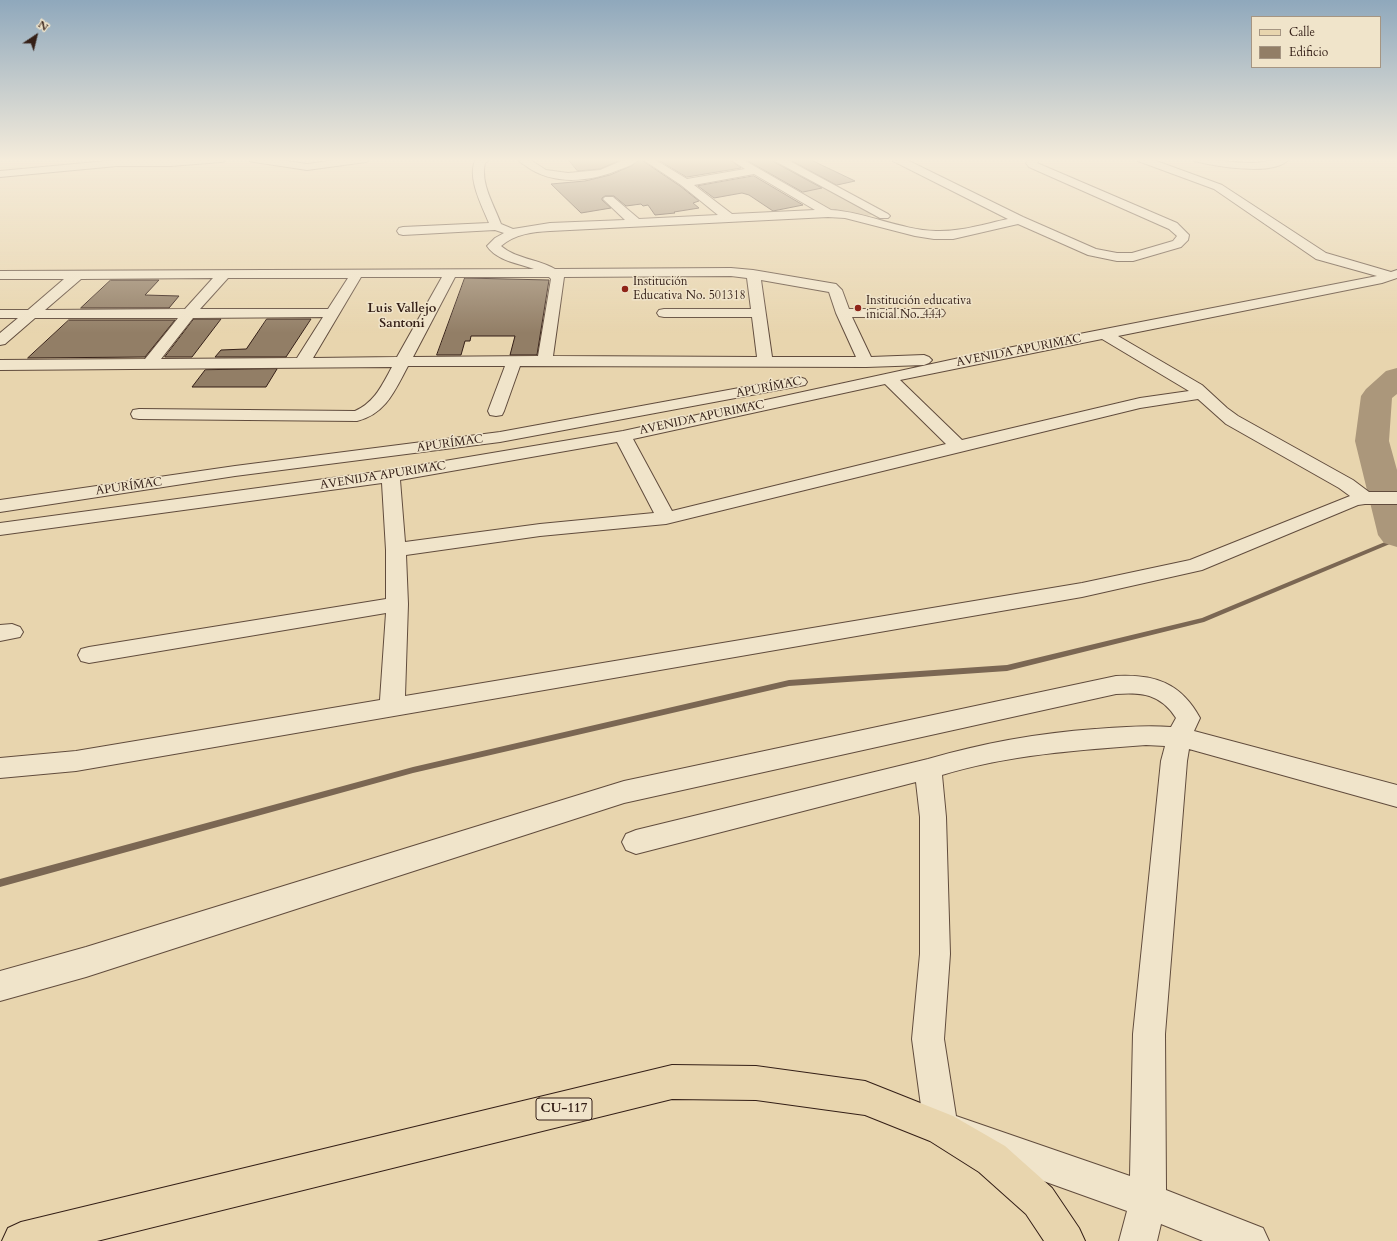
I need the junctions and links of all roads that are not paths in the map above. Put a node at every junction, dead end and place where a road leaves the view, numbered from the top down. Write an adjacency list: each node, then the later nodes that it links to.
1 (493, 217): 11 (street)
2 (629, 217): 10 (street)
3 (728, 217): 10 (street)
4 (856, 217): 14 (street)
5 (887, 217): 14 (street)
6 (1013, 217): 9 (street)
7 (1152, 217): 9 (street)
8 (1263, 217): 22 (street)
9 (1019, 220): 14 (street)
10 (635, 222): 13 (street)
11 (496, 226): 12 (street); 13 (street)
12 (403, 231)
13 (513, 232): 15 (street)
14 (915, 232)
15 (553, 272): 19 (street); 20 (street); 35 (street)
16 (78, 274): 17 (street); 21 (street); 29 (street)
17 (224, 274): 18 (street); 30 (street)
18 (357, 274): 19 (street); 23 (street)
19 (450, 274): 34 (street)
20 (753, 274): 25 (street); 26 (street)
21 (0, 275)
22 (1394, 275): 31 (street, AVENIDA APURIMAC)
23 (333, 312): 30 (street); 40 (street)
24 (664, 313): 25 (street)
25 (758, 313): 36 (street)
26 (843, 313): 27 (street); 39 (street)
27 (938, 313)
28 (0, 314): 29 (street)
29 (32, 314): 30 (street); 32 (street)
30 (188, 314): 41 (street)
31 (1105, 334): 33 (street, AVENIDA APURIMAC); 44 (street)
32 (0, 341)
33 (987, 357): 37 (street, APURÍMAC); 43 (street, AVENIDA APURIMAC)
34 (404, 361): 38 (street, APURÍMAC); 40 (street, APURÍMAC); 46 (street)
35 (545, 361): 36 (street, APURÍMAC); 38 (street, APURÍMAC)
36 (765, 361): 39 (street, APURÍMAC)
37 (896, 361): 39 (street, APURÍMAC); 51 (street, APURÍMAC)
38 (514, 362): 45 (street)
39 (866, 362)
40 (302, 363): 41 (street, APURÍMAC)
41 (149, 364): 42 (street, APURÍMAC)
42 (0, 365)
43 (888, 378): 47 (street, AVENIDA APURIMAC); 48 (street)
44 (1202, 394): 48 (street); 50 (street)
45 (496, 411)
46 (139, 414)
47 (623, 436): 49 (street, AVENIDA APURIMAC); 52 (street)
48 (959, 447): 52 (street)
49 (391, 476): 53 (street, AVENIDA APURIMAC); 54 (street)
50 (1379, 498): 57 (street)
51 (0, 506)
52 (666, 518): 54 (street)
53 (0, 529)
54 (396, 550): 55 (street)
55 (397, 604): 56 (street); 57 (street)
56 (89, 655)
57 (392, 708): 59 (street)
58 (1179, 737): 60 (street); 61 (street); 63 (street); 65 (street)
59 (0, 768)
60 (928, 769): 62 (street); 64 (street)
61 (1397, 796)
62 (636, 842)
63 (0, 986)
64 (941, 1128): 65 (street); 66 (main road, CU-117); 67 (main road, CU-117)
65 (1148, 1200): 68 (street); 69 (street)
66 (21, 1241)
67 (1066, 1241)
68 (1138, 1241)
69 (1250, 1241)

